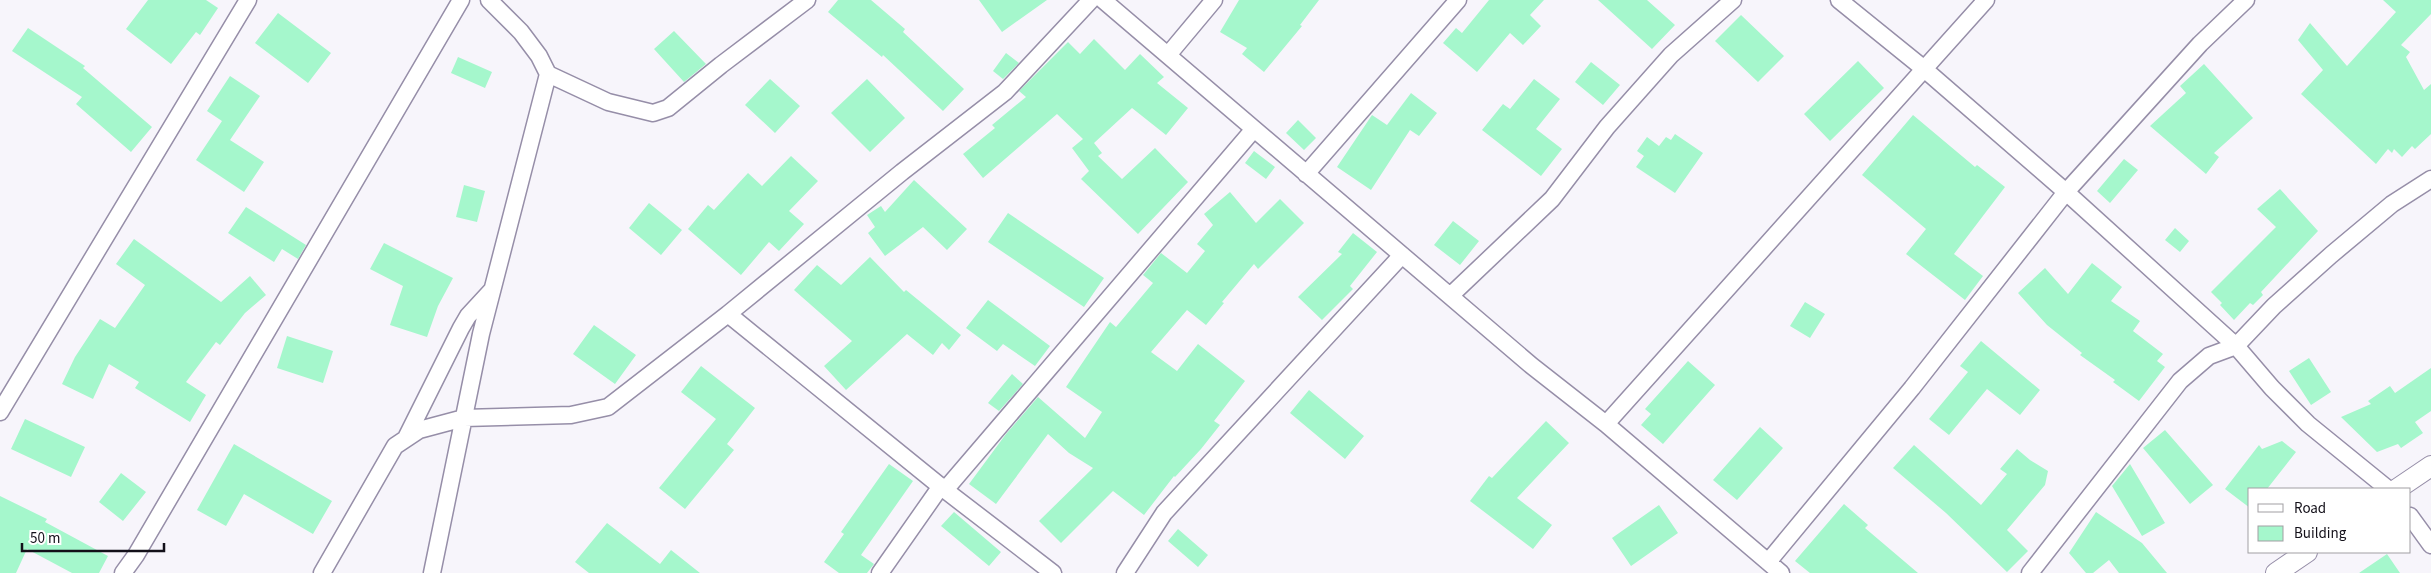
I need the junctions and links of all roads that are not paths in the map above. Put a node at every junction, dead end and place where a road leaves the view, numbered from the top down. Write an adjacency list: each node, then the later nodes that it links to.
1 (248, 0): 25 (street)
2 (462, 0): 37 (street)
3 (489, 0): 15 (street)
4 (807, 0): 15 (street)
5 (1091, 0): 23 (street)
6 (1103, 0): 13 (street)
7 (1214, 0): 13 (street)
8 (1458, 0): 17 (street)
9 (1733, 0): 22 (street)
10 (1839, 0): 14 (street)
11 (1986, 0): 14 (street)
12 (2246, 0): 19 (street)
13 (1168, 56): 16 (street)
14 (1923, 68): 19 (street); 27 (street)
15 (548, 74): 21 (street)
16 (1254, 129): 17 (street); 30 (street)
17 (1306, 174): 20 (street)
18 (2431, 179): 24 (street)
19 (2066, 192): 24 (street); 36 (street)
20 (1402, 255): 22 (street); 42 (street)
21 (493, 288): 26 (street); 28 (street)
22 (1450, 296): 27 (street)
23 (728, 314): 26 (street); 30 (street)
24 (2236, 346): 31 (street); 44 (street)
25 (0, 412)
26 (464, 418): 28 (street); 39 (street)
27 (1606, 424): 36 (street)
28 (407, 436): 38 (street)
29 (2431, 466): 32 (street)
30 (943, 488): 40 (street); 41 (street)
31 (2387, 488)
32 (2398, 488)
33 (2411, 517): 34 (street)
34 (2431, 545)
35 (2305, 553): 45 (street)
36 (1768, 562): 43 (street)
37 (123, 573)
38 (322, 573)
39 (432, 573)
40 (880, 573)
41 (1053, 573)
42 (1125, 573)
43 (1781, 573)
44 (2030, 573)
45 (2276, 573)

